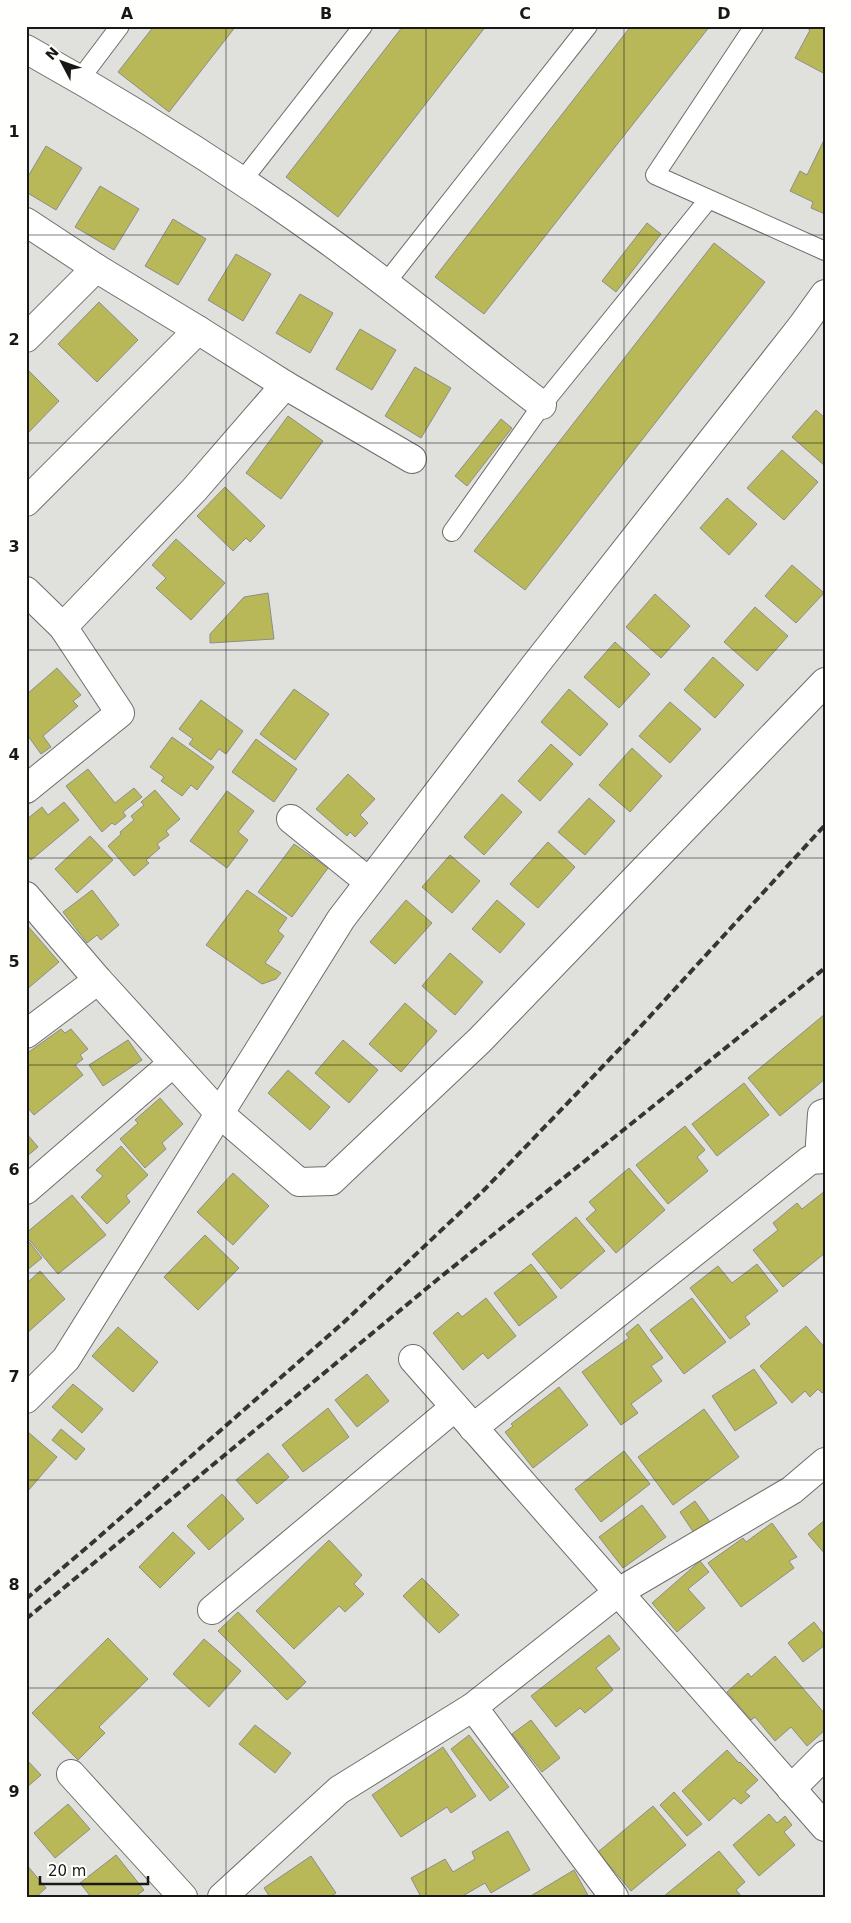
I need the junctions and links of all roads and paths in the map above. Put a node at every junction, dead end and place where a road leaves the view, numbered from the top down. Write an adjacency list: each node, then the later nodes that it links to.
1 (120, 26): 6 (lane)
2 (363, 26): 7 (lane)
3 (588, 26): 12 (lane)
4 (754, 26): 8 (lane)
5 (26, 49): 6 (street)
6 (80, 78): 7 (street)
7 (242, 181): 12 (street)
8 (708, 200): 10 (lane); 17 (lane)
9 (26, 222): 11 (street)
10 (825, 251)
11 (96, 268): 14 (street); 15 (street)
12 (385, 284): 17 (street)
13 (825, 294): 26 (street)
14 (198, 330): 16 (street); 19 (street)
15 (26, 338)
16 (285, 385): 18 (street); 22 (street)
17 (542, 405): 20 (lane)
18 (412, 459)
19 (26, 502)
20 (452, 532)
21 (26, 591): 22 (street)
22 (63, 626): 24 (street)
23 (825, 682): 32 (street)
24 (26, 789)
25 (291, 819): 26 (street)
26 (369, 882): 32 (street)
27 (26, 896): 28 (street)
28 (98, 980): 29 (street); 30 (street)
29 (26, 1034)
30 (173, 1063): 32 (street); 34 (street)
31 (825, 1113): 33 (street)
32 (220, 1114): 36 (street)
33 (822, 1159): 38 (street)
34 (26, 1190)
35 (413, 1359): 37 (street)
36 (26, 1399)
37 (455, 1407): 38 (street); 41 (street)
38 (473, 1428): 40 (street)
39 (825, 1462): 40 (street)
40 (618, 1593): 42 (street); 45 (street)
41 (212, 1610)
42 (473, 1707): 47 (street); 49 (street)
43 (825, 1755): 45 (street)
44 (71, 1774): 48 (street)
45 (791, 1789): 46 (street)
46 (825, 1827)
47 (232, 1893)
48 (183, 1897)
49 (614, 1897)

